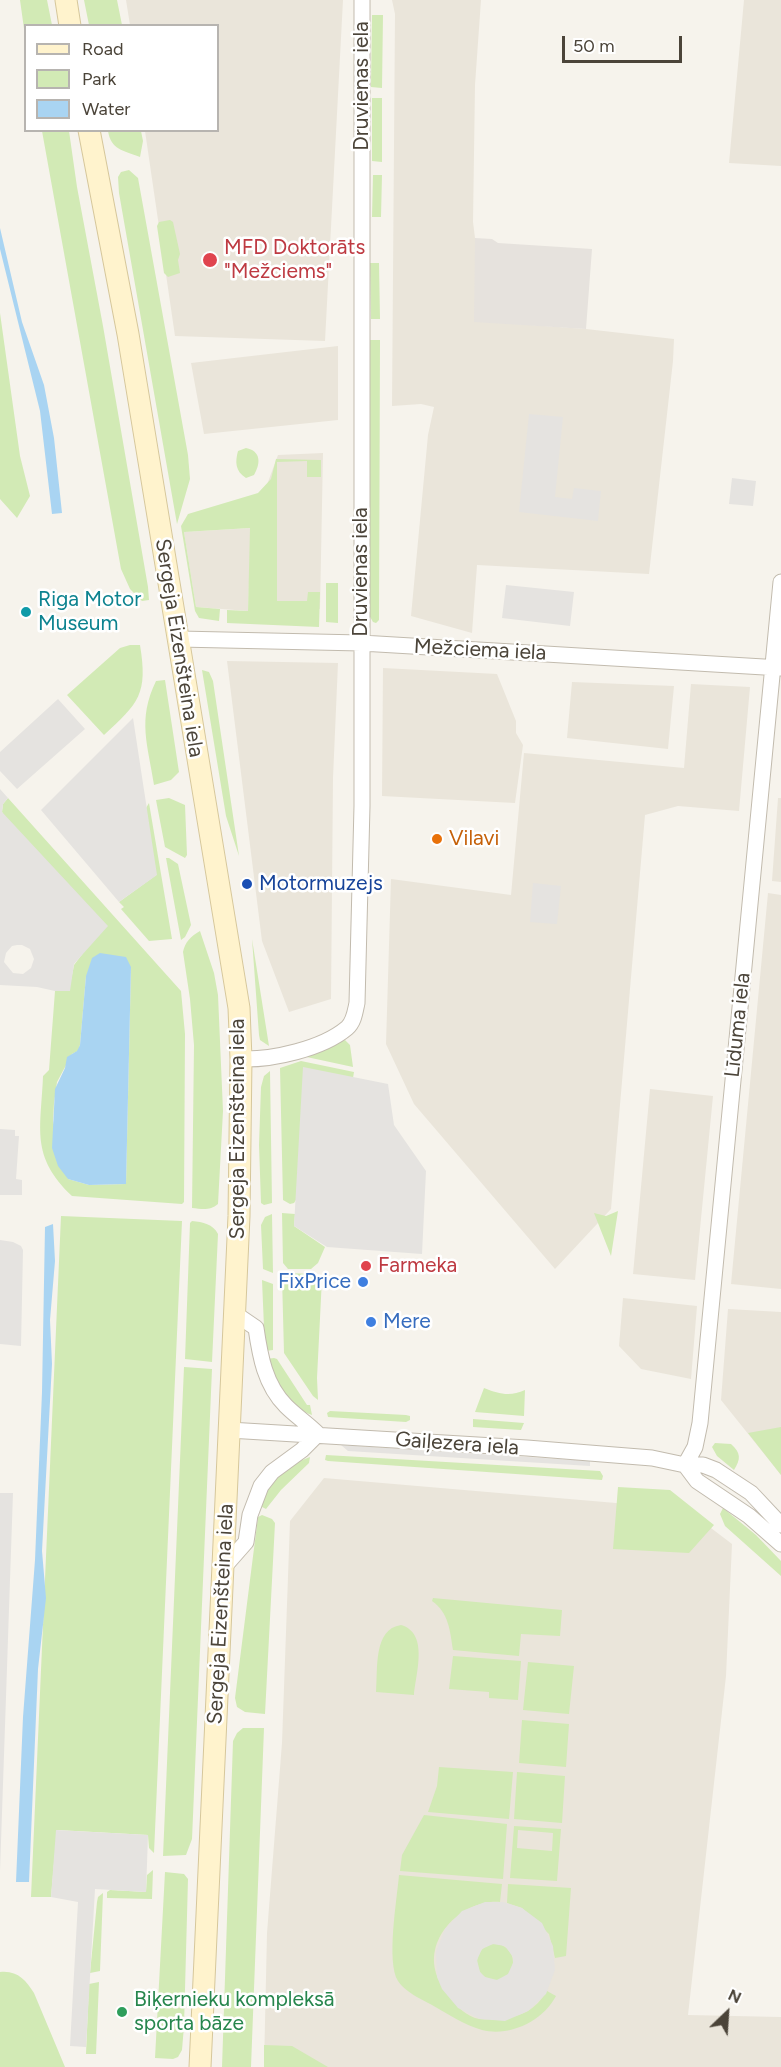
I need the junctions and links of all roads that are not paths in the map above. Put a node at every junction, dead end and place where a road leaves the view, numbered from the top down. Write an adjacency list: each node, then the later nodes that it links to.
1 (66, 0): 3 (street)
2 (362, 0): 7 (street, Druvienas iela)
3 (70, 24)
4 (89, 132): 6 (street, Sergeja Eizenšteina iela)
5 (781, 582): 8 (street, Līduma iela)
6 (178, 639): 7 (street, Mežciema iela); 9 (street, Sergeja Eizenšteina iela)
7 (361, 644): 8 (street, Mežciema iela); 9 (street, Druvienas iela)
8 (777, 667): 13 (street, Līduma iela)
9 (241, 1059): 10 (street, Sergeja Eizenšteina iela)
10 (234, 1313): 11 (street, Sergeja Eizenšteina iela); 12 (street)
11 (229, 1430): 12 (street, Gaiļezera iela); 16 (street, Sergeja Eizenšteina iela)
12 (318, 1434): 13 (street, Gaiļezera iela); 16 (street)
13 (686, 1465): 14 (street, Gaiļezera iela); 15 (street)
14 (781, 1525)
15 (781, 1544)
16 (224, 1567): 17 (street, Sergeja Eizenšteina iela)
17 (200, 2067)

